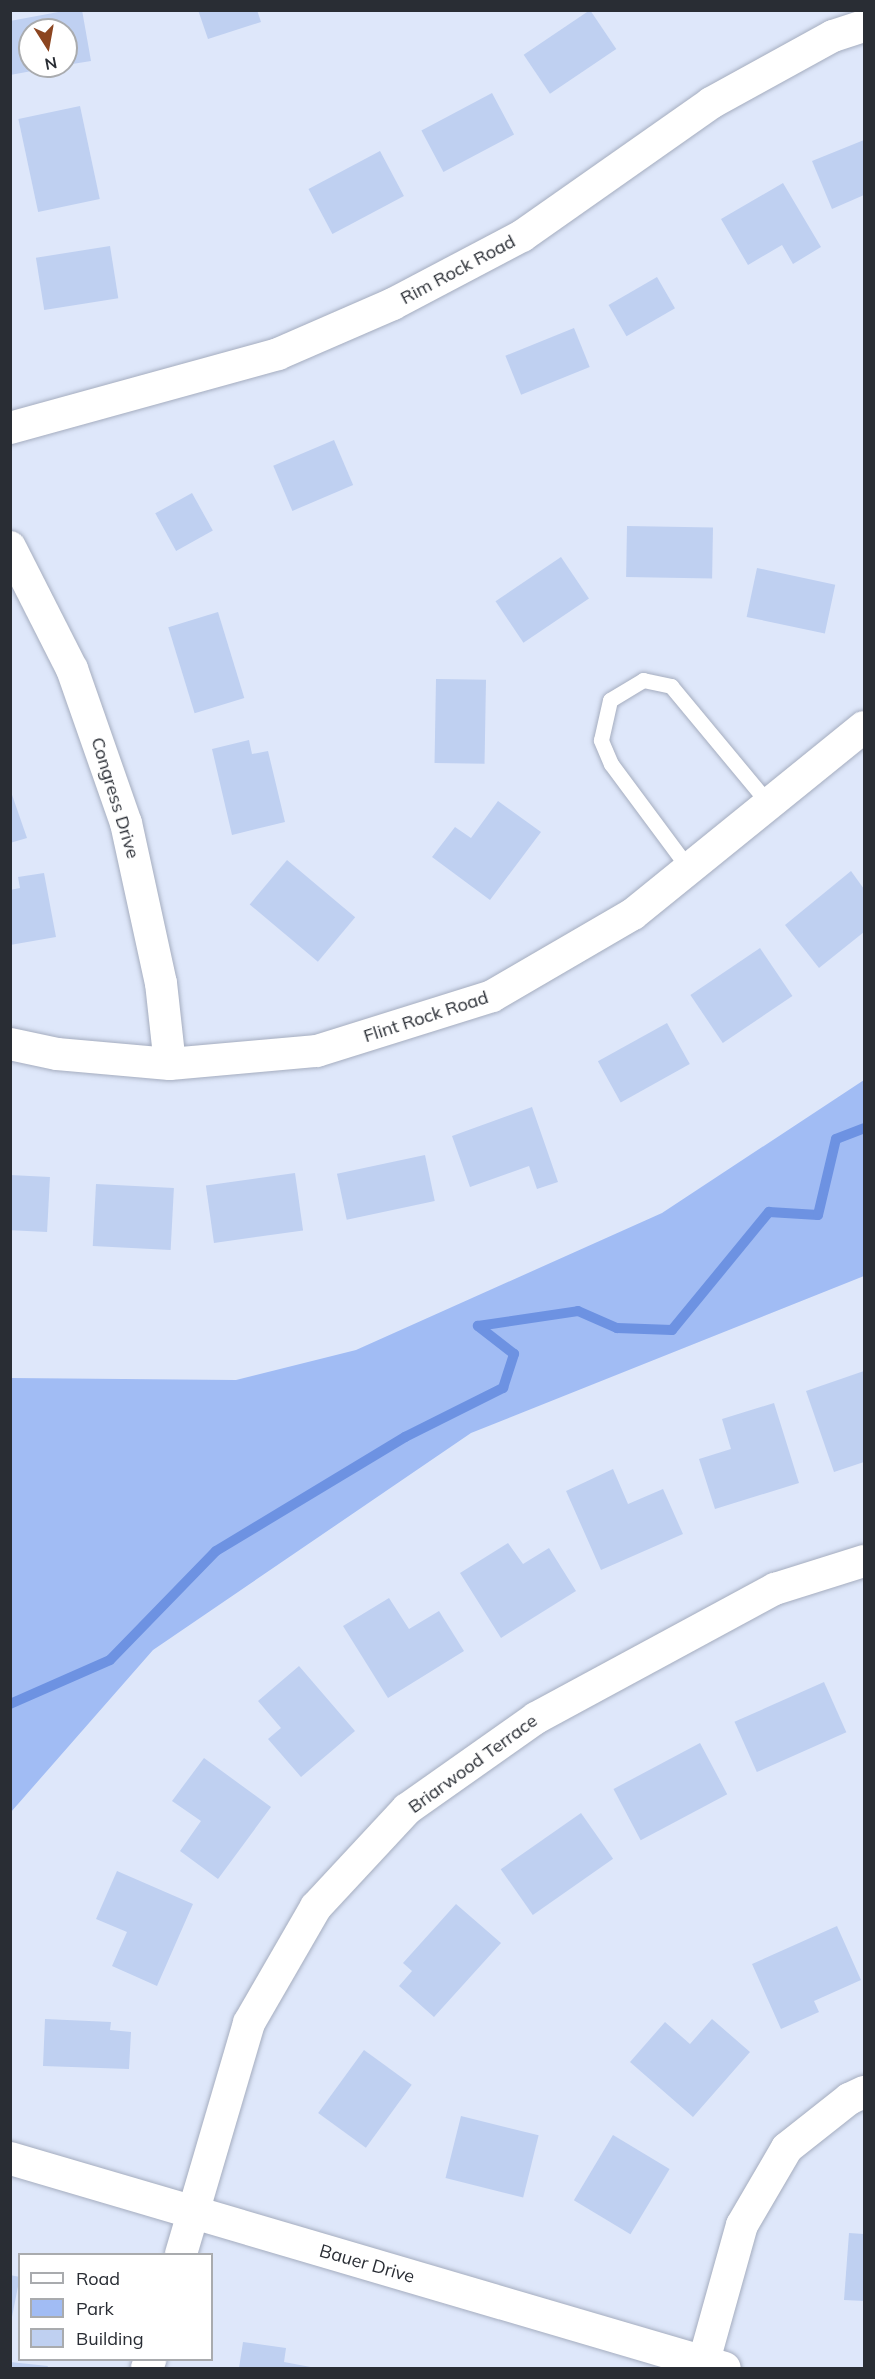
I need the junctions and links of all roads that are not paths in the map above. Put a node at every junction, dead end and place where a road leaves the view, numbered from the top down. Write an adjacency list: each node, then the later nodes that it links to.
1 (864, 26): 2 (street, Rim Rock Road)
2 (10, 428)
3 (10, 547): 8 (street, Congress Drive)
4 (864, 727): 5 (street, Flint Rock Road)
5 (769, 804): 6 (street, Flint Rock Road); 6 (lane)
6 (689, 869): 8 (street, Flint Rock Road)
7 (10, 1044): 8 (street, Flint Rock Road)
8 (170, 1064)
9 (864, 1561): 12 (street, Briarwood Terrace)
10 (864, 2092): 14 (street)
11 (10, 2158): 12 (street, Bauer Drive)
12 (193, 2213): 13 (street, Briarwood Terrace); 14 (street, Bauer Drive)
13 (181, 2253)
14 (710, 2366)

